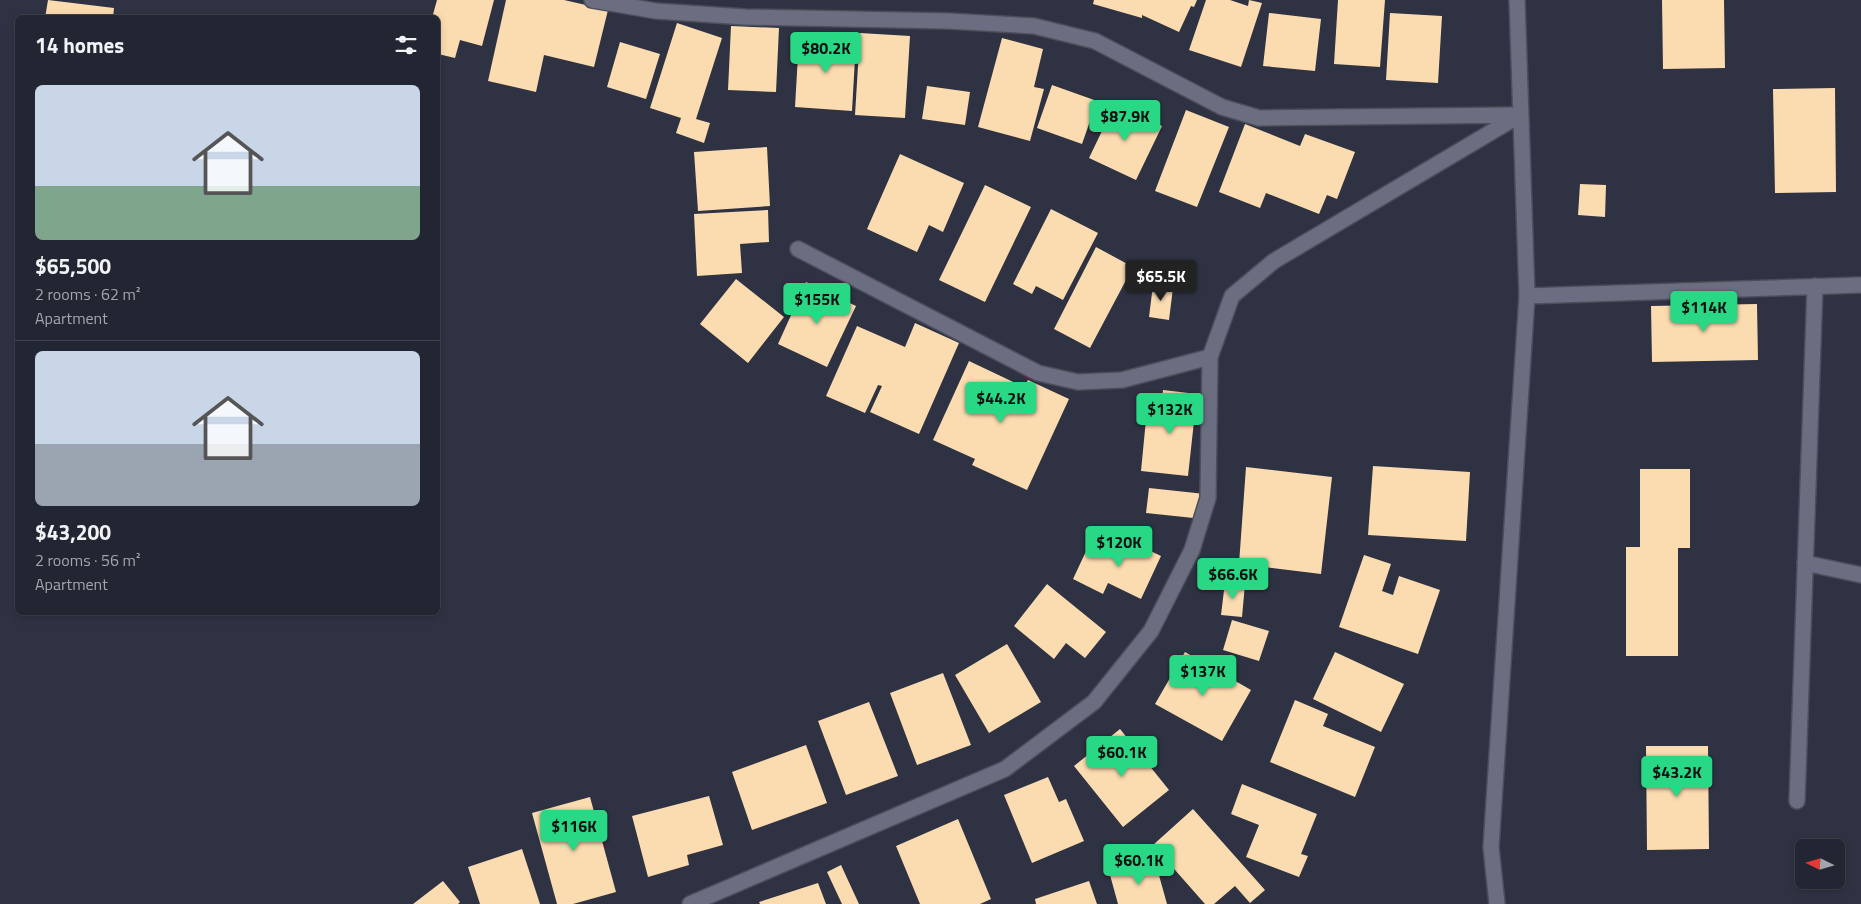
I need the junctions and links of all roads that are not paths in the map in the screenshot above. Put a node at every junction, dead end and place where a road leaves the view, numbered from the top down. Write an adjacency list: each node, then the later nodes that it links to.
1 (592, 0): 3 (street)
2 (1517, 0): 3 (street)
3 (1520, 116): 7 (street); 8 (street)
4 (798, 249): 8 (street)
5 (1861, 285): 6 (street)
6 (1815, 286): 7 (street); 9 (street)
7 (1527, 296): 13 (street)
8 (1210, 357): 12 (street)
9 (1805, 563): 10 (street); 11 (street)
10 (1861, 575)
11 (1796, 801)
12 (690, 904)
13 (1497, 904)

